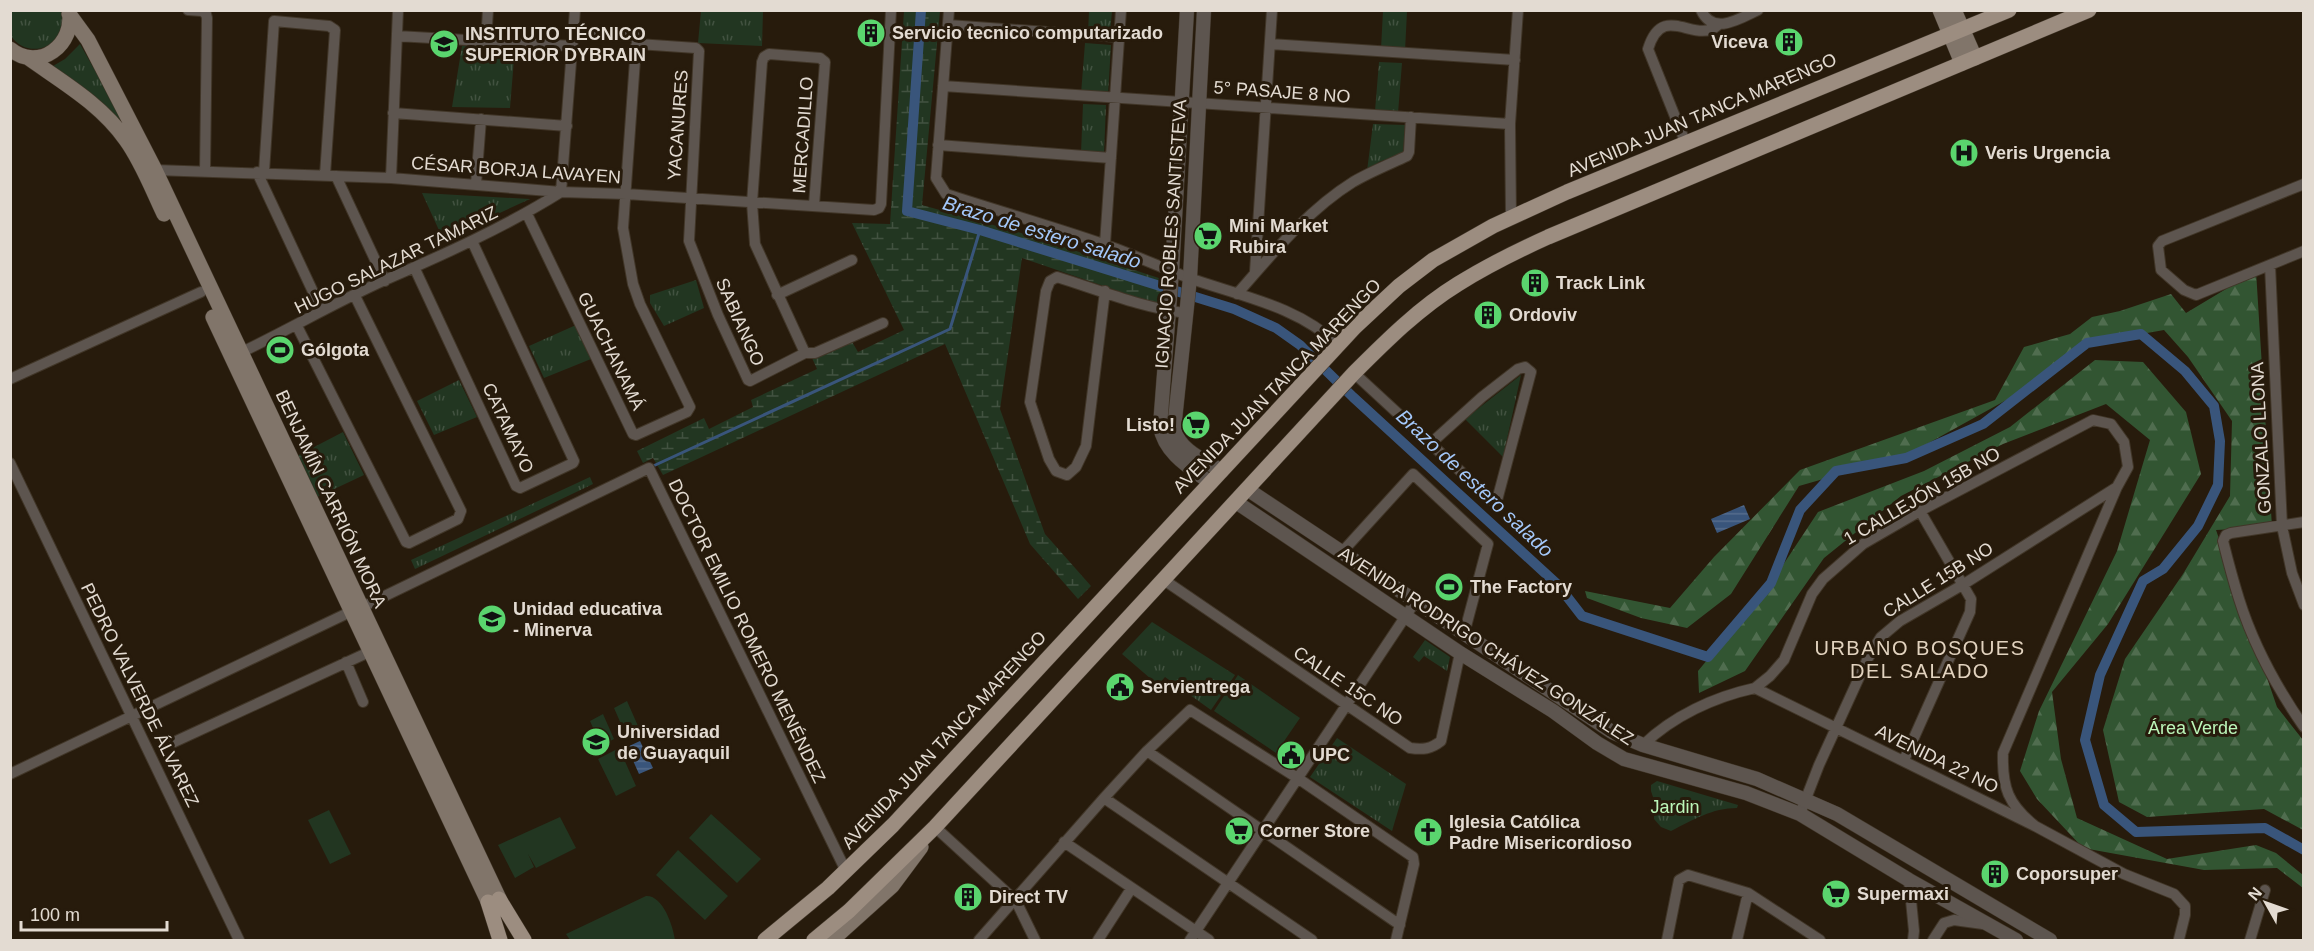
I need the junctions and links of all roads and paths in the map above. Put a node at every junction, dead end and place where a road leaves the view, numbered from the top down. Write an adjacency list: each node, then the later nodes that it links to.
1 (188, 10): 46 (street)
2 (398, 10): 23 (street)
3 (488, 10): 25 (street)
4 (575, 10): 21 (street)
5 (891, 10): 57 (street, CÉSAR BORJA LAVAYEN)
6 (949, 10): 19 (street)
7 (1121, 10): 24 (street)
8 (1187, 10): 34 (street, IGNACIO ROBLES SANTISTEVA)
9 (1204, 10): 35 (street, IGNACIO ROBLES SANTISTEVA)
10 (1272, 10): 27 (street)
11 (1518, 10): 30 (street)
12 (1701, 10): 20 (street)
13 (1758, 10): 20 (street)
14 (1940, 10): 22 (main road)
15 (1954, 10): 22 (main road)
16 (2010, 10): 22 (main road, AVENIDA JUAN TANCA MARENGO)
17 (2089, 10): 31 (main road)
18 (69, 12): 29 (main road); 45 (main road, BENJAMÍN CARRIÓN MORA)
19 (948, 25): 24 (street); 32 (street)
20 (1718, 25): 42 (street)
21 (574, 33): 26 (street); 28 (street)
22 (1956, 33): 31 (main road); 42 (main road, AVENIDA JUAN TANCA MARENGO)
23 (397, 36): 25 (street); 37 (street)
24 (1119, 37): 33 (street)
25 (486, 42): 28 (street)
26 (638, 44): 54 (street); 55 (street, YACANURES)
27 (1269, 44): 30 (street); 36 (street)
28 (572, 46): 41 (street)
29 (16, 53): 71 (main road, BENJAMÍN CARRIÓN MORA)
30 (1515, 60): 40 (street)
31 (1969, 61): 83 (main road)
32 (943, 86): 33 (street, 5° PASAJE 8 NO); 43 (street)
33 (1115, 98): 34 (street, 5° PASAJE 8 NO); 44 (street)
34 (1182, 102): 35 (street, 5° PASAJE 8 NO); 67 (street, IGNACIO ROBLES SANTISTEVA)
35 (1198, 103): 36 (street, 5° PASAJE 8 NO); 69 (street, IGNACIO ROBLES SANTISTEVA)
36 (1266, 108): 38 (street, 5° PASAJE 8 NO); 66 (street)
37 (393, 113): 39 (street); 50 (street)
38 (1411, 117): 40 (street, 5° PASAJE 8 NO); 66 (street)
39 (481, 119): 41 (street); 51 (street)
40 (1510, 124): 59 (street)
41 (567, 126): 53 (street)
42 (1686, 144): 59 (main road, AVENIDA JUAN TANCA MARENGO)
43 (938, 145): 44 (street); 61 (street)
44 (1111, 158): 61 (street)
45 (155, 170): 46 (street, CÉSAR BORJA LAVAYEN); 81 (main road, BENJAMÍN CARRIÓN MORA)
46 (205, 172): 47 (street, CÉSAR BORJA LAVAYEN)
47 (261, 172): 48 (street, CÉSAR BORJA LAVAYEN); 48 (street); 77 (street)
48 (325, 175): 49 (street, CÉSAR BORJA LAVAYEN)
49 (336, 176): 50 (street, CÉSAR BORJA LAVAYEN); 68 (street)
50 (391, 178): 51 (street, CÉSAR BORJA LAVAYEN)
51 (476, 184): 53 (street, CÉSAR BORJA LAVAYEN)
52 (2304, 184): 64 (street)
53 (561, 192): 54 (street, CÉSAR BORJA LAVAYEN); 58 (street, HUGO SALAZAR TAMARIZ)
54 (626, 194): 55 (street, CÉSAR BORJA LAVAYEN); 58 (street, GUACHANAMÁ)
55 (690, 197): 56 (street, CÉSAR BORJA LAVAYEN); 82 (street, SABIANGO)
56 (752, 203): 57 (street, CÉSAR BORJA LAVAYEN); 57 (street, MERCADILLO); 72 (street)
57 (814, 206)
58 (527, 214): 60 (street, HUGO SALAZAR TAMARIZ)
59 (1510, 218): 80 (main road, AVENIDA JUAN TANCA MARENGO)
60 (472, 241): 65 (street, HUGO SALAZAR TAMARIZ); 65 (street, CATAMAYO)
61 (1105, 244): 67 (street)
62 (2304, 251): 64 (street)
63 (852, 260): 72 (street)
64 (2270, 266): 94 (street, GONZALO LLONA)
65 (415, 269): 68 (street, HUGO SALAZAR TAMARIZ)
66 (1255, 272): 73 (street)
67 (1172, 276): 69 (street); 75 (street, IGNACIO ROBLES SANTISTEVA)
68 (385, 281): 74 (street, HUGO SALAZAR TAMARIZ)
69 (1189, 281): 73 (street); 76 (street, IGNACIO ROBLES SANTISTEVA)
70 (1105, 291): 70 (street); 75 (street)
71 (201, 292): 84 (street); 100 (main road, BENJAMÍN CARRIÓN MORA)
72 (777, 294): 82 (street)
73 (1238, 294): 80 (street)
74 (355, 296): 77 (street, HUGO SALAZAR TAMARIZ); 79 (street)
75 (1169, 309): 76 (street); 88 (street, IGNACIO ROBLES SANTISTEVA)
76 (1186, 310): 87 (street, IGNACIO ROBLES SANTISTEVA)
77 (322, 311): 79 (street, HUGO SALAZAR TAMARIZ)
78 (884, 323): 82 (street)
79 (297, 326): 81 (street, HUGO SALAZAR TAMARIZ)
80 (1338, 345): 87 (main road, AVENIDA JUAN TANCA MARENGO)
81 (242, 352): 100 (main road, BENJAMÍN CARRIÓN MORA)
82 (805, 353)
83 (1351, 376): 85 (street); 90 (main road)
84 (10, 380)
85 (1429, 445): 85 (street)
86 (10, 463): 109 (street, PEDRO VALVERDE ÁLVAREZ)
87 (1222, 471): 88 (main road, AVENIDA JUAN TANCA MARENGO)
88 (1211, 483): 125 (main road, AVENIDA JUAN TANCA MARENGO)
89 (2117, 487): 92 (street, 1 CALLEJÓN 15B NO); 97 (street, CALLE 15B NO); 121 (street)
90 (1247, 489): 91 (main road); 95 (street, AVENIDA RODRIGO CHÁVEZ GONZÁLEZ)
91 (1236, 502): 96 (main road); 101 (street, AVENIDA RODRIGO CHÁVEZ GONZÁLEZ)
92 (1920, 511): 97 (street); 106 (street, 1 CALLEJÓN 15B NO)
93 (2304, 522): 94 (street)
94 (2282, 526): 99 (street, GONZALO LLONA); 110 (street)
95 (1343, 551): 98 (street, AVENIDA RODRIGO CHÁVEZ GONZÁLEZ); 102 (street)
96 (1164, 580): 108 (street, CALLE 15C NO); 122 (main road)
97 (1964, 584): 111 (street, CALLE 15B NO); 115 (street)
98 (1415, 602): 101 (street); 102 (street, AVENIDA RODRIGO CHÁVEZ GONZÁLEZ)
99 (2304, 605)
100 (355, 610): 103 (main road, BENJAMÍN CARRIÓN MORA); 109 (street, DOCTOR EMILIO ROMERO MENÉNDEZ); 125 (street, DOCTOR EMILIO ROMERO MENÉNDEZ); 131 (main road, BENJAMÍN CARRIÓN MORA)
101 (1405, 616): 104 (street, AVENIDA RODRIGO CHÁVEZ GONZÁLEZ); 108 (street)
102 (1464, 634): 113 (street, AVENIDA RODRIGO CHÁVEZ GONZÁLEZ)
103 (369, 652): 105 (street); 131 (main road, BENJAMÍN CARRIÓN MORA)
104 (1460, 652): 108 (street, CALLE 15C NO); 120 (street, AVENIDA RODRIGO CHÁVEZ GONZÁLEZ)
105 (346, 662): 107 (street); 112 (street)
106 (1755, 688): 111 (street, AVENIDA 22 NO); 113 (street)
107 (363, 702)
108 (1346, 705): 117 (street)
109 (132, 715): 116 (street, DOCTOR EMILIO ROMERO MENÉNDEZ); 138 (street, PEDRO VALVERDE ÁLVAREZ)
110 (2304, 727)
111 (1836, 728): 115 (street, AVENIDA 22 NO); 119 (street, CALLE 15B NO)
112 (172, 743)
113 (1643, 745): 119 (street, AVENIDA RODRIGO CHÁVEZ GONZÁLEZ)
114 (1147, 751): 117 (street); 118 (street); 123 (street)
115 (1904, 760): 121 (street, AVENIDA 22 NO)
116 (10, 774)
117 (1299, 779): 123 (street); 133 (street)
118 (1104, 798): 124 (street); 127 (street)
119 (1804, 799): 120 (street, CALLE 15B NO); 158 (street, AVENIDA RODRIGO CHÁVEZ GONZÁLEZ)
120 (1800, 814): 126 (street, AVENIDA RODRIGO CHÁVEZ GONZÁLEZ)
121 (2035, 826): 137 (street, AVENIDA 22 NO)
122 (935, 827): 132 (street); 144 (main road); 145 (main road)
123 (1262, 831): 127 (street); 133 (street)
124 (1064, 842): 128 (street); 132 (street)
125 (846, 871): 143 (main road, AVENIDA JUAN TANCA MARENGO)
126 (1909, 880): 134 (street, AVENIDA RODRIGO CHÁVEZ GONZÁLEZ); 155 (street)
127 (1228, 881): 135 (street); 150 (street)
128 (1131, 889): 135 (street); 148 (street)
129 (2265, 890): 159 (street)
130 (1749, 893): 136 (street); 152 (street); 153 (street)
131 (494, 900): 139 (main road); 140 (main road, BENJAMÍN CARRIÓN MORA); 141 (main road, BENJAMÍN CARRIÓN MORA); 142 (main road)
132 (1016, 901): 146 (street); 147 (street)
133 (1400, 925): 151 (street)
134 (1988, 925): 156 (street); 157 (street, AVENIDA RODRIGO CHÁVEZ GONZÁLEZ)
135 (1194, 936): 149 (street)
136 (1805, 936): 154 (street)
137 (2179, 939)
138 (239, 940)
139 (500, 940)
140 (507, 940)
141 (519, 940)
142 (524, 940)
143 (765, 940)
144 (814, 940)
145 (832, 940)
146 (979, 940)
147 (1035, 940)
148 (1098, 940)
149 (1209, 940)
150 (1312, 940)
151 (1396, 940)
152 (1666, 940)
153 (1737, 940)
154 (1820, 940)
155 (1912, 940)
156 (1934, 940)
157 (2016, 940)
158 (2050, 940)
159 (2250, 940)

